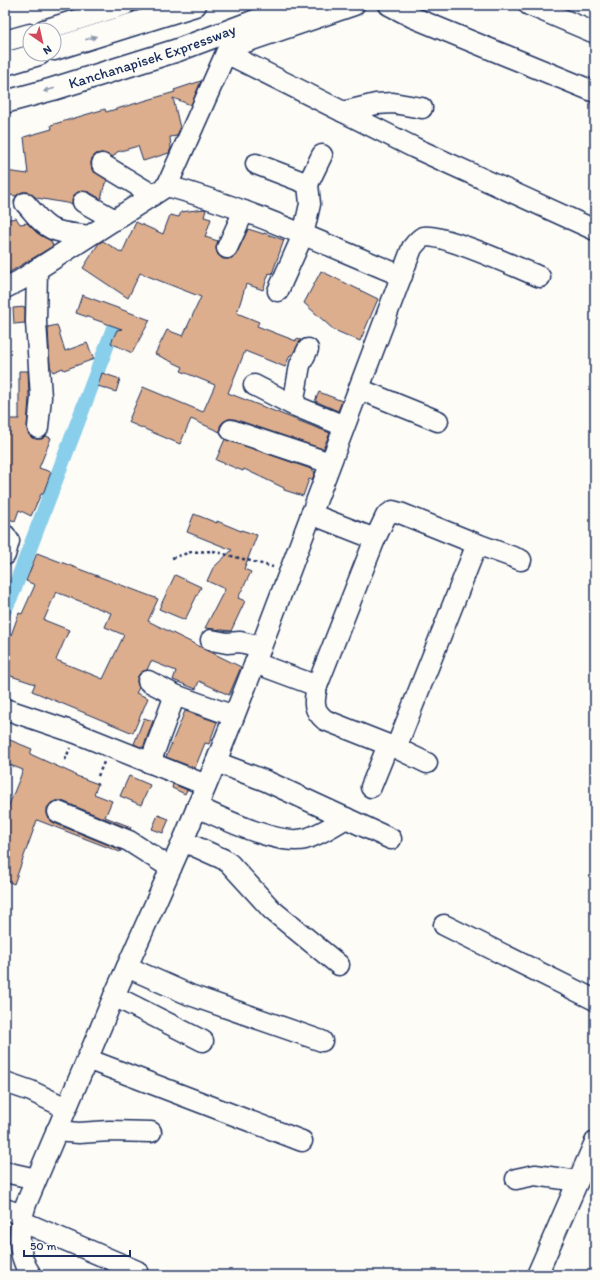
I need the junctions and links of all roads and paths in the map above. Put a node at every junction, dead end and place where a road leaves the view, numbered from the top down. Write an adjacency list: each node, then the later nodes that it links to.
1 (124, 5): 7 (street)
2 (195, 5): 11 (highway, one-way to 2)
3 (298, 5): 16 (highway, Kanchanapisek Expressway, one-way to 16)
4 (354, 5): 12 (street)
5 (389, 5): 15 (street)
6 (529, 5): 8 (street)
7 (62, 24)
8 (595, 33)
9 (22, 37): 10 (street)
10 (5, 42)
11 (62, 47)
12 (226, 53): 18 (street); 23 (street)
13 (22, 59): 14 (highway)
14 (5, 64)
15 (595, 92)
16 (5, 102)
17 (422, 108): 18 (street)
18 (343, 112): 28 (street)
19 (322, 155): 22 (street)
20 (102, 164): 23 (street)
21 (256, 164): 22 (street)
22 (308, 184): 29 (street)
23 (160, 191): 26 (street); 27 (street)
24 (83, 202): 27 (street)
25 (25, 203): 30 (street)
26 (244, 211): 29 (street); 31 (street)
27 (115, 220): 30 (street)
28 (595, 230)
29 (303, 235): 33 (street); 36 (street)
30 (88, 236): 32 (street)
31 (227, 248)
32 (38, 269): 35 (street); 43 (street)
33 (402, 276): 34 (street); 39 (street)
34 (540, 277)
35 (5, 288)
36 (278, 291)
37 (308, 349): 40 (street)
38 (254, 384): 40 (street)
39 (359, 389): 41 (street); 42 (street)
40 (292, 405): 42 (street)
41 (438, 421)
42 (344, 426): 45 (street)
43 (38, 428)
44 (231, 430): 45 (street)
45 (330, 463): 46 (street)
46 (311, 514): 47 (street); 51 (street)
47 (375, 539): 48 (street); 55 (street)
48 (477, 544): 50 (street); 59 (street)
49 (172, 558): 51 (path)
50 (521, 560)
51 (289, 571): 53 (street)
52 (211, 640): 53 (street)
53 (258, 655): 55 (street); 58 (street)
54 (148, 681): 56 (street)
55 (316, 686): 59 (street)
56 (175, 695): 58 (street); 60 (street)
57 (5, 709): 60 (street)
58 (234, 716): 61 (street)
59 (392, 746): 62 (street); 64 (street)
60 (150, 762): 63 (street)
61 (216, 762): 63 (street); 67 (street)
62 (427, 763)
63 (206, 785): 65 (street)
64 (371, 787)
65 (197, 807): 67 (street); 69 (street)
66 (58, 812): 70 (street)
67 (346, 818): 68 (street)
68 (391, 839)
69 (183, 841): 70 (street); 72 (street)
70 (171, 868): 73 (street)
71 (444, 925): 75 (street)
72 (339, 965)
73 (128, 967): 74 (street); 77 (street)
74 (114, 996): 76 (street); 78 (street)
75 (595, 1000)
76 (203, 1041)
77 (322, 1041)
78 (87, 1060): 80 (street); 83 (street)
79 (5, 1082): 80 (street)
80 (66, 1108): 81 (street)
81 (56, 1131): 82 (street); 86 (street)
82 (151, 1132)
83 (302, 1141)
84 (595, 1142): 88 (street)
85 (5, 1172): 86 (street)
86 (36, 1179): 89 (street)
87 (516, 1179): 88 (street)
88 (578, 1181): 92 (street)
89 (16, 1215): 90 (street); 91 (street)
90 (138, 1272)
91 (32, 1275)
92 (537, 1275)

